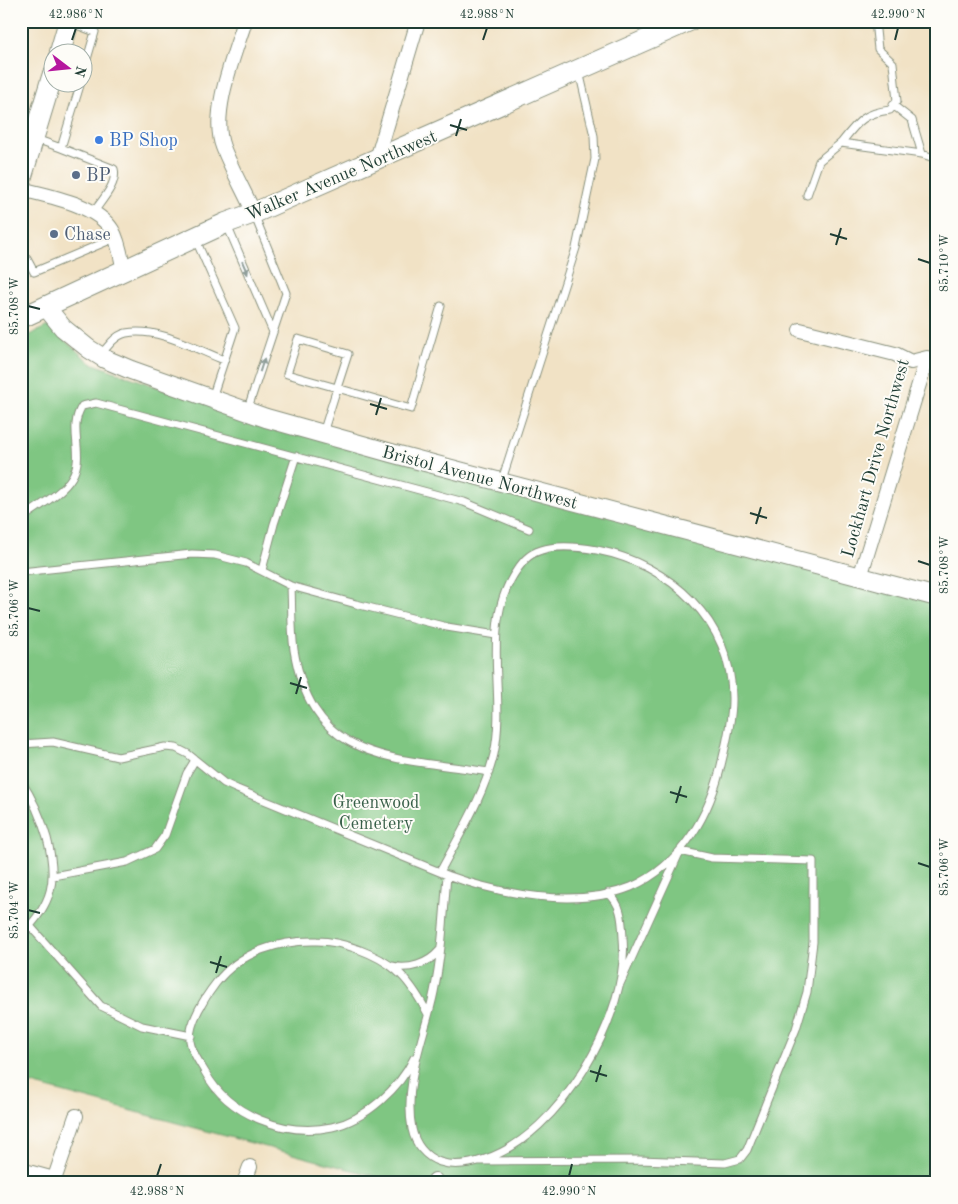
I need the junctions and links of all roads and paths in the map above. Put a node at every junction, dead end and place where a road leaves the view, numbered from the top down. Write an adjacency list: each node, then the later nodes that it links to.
1 (245, 21): 22 (street)
2 (418, 21): 16 (street)
3 (688, 21): 8 (main road, Walker Avenue Northwest)
4 (875, 21): 11 (lane)
5 (69, 22): 6 (main road); 7 (lane)
6 (63, 42)
7 (92, 45)
8 (579, 71): 16 (main road, Walker Avenue Northwest); 39 (lane)
9 (47, 92): 13 (main road)
10 (77, 92): 14 (lane)
11 (893, 105): 12 (lane); 15 (lane)
12 (841, 143): 15 (lane); 20 (lane)
13 (28, 147): 14 (lane); 18 (main road)
14 (61, 148): 21 (lane)
15 (922, 154): 17 (lane)
16 (377, 159): 22 (main road, Walker Avenue Northwest)
17 (937, 159)
18 (21, 179)
19 (21, 189): 21 (street)
20 (807, 195)
21 (93, 213): 24 (street)
22 (254, 213): 23 (main road, Walker Avenue Northwest); 31 (lane)
23 (226, 223): 25 (main road, Walker Avenue Northwest); 31 (lane, one-way to 31)
24 (115, 238): 26 (lane); 27 (street)
25 (195, 238): 27 (main road, Walker Avenue Northwest); 33 (lane)
26 (21, 258)
27 (124, 270): 29 (main road, Walker Avenue Northwest)
28 (441, 306): 34 (lane)
29 (30, 312): 32 (street, Bristol Avenue Northwest)
30 (800, 330): 44 (street, Lockhart Drive Northwest)
31 (273, 332): 36 (lane, one-way to 31)
32 (101, 356): 33 (lane); 35 (street, Bristol Avenue Northwest)
33 (224, 360): 35 (lane)
34 (337, 388): 34 (lane); 37 (lane)
35 (212, 398): 36 (street, Bristol Avenue Northwest)
36 (247, 411): 37 (street, Bristol Avenue Northwest)
37 (323, 433): 39 (street, Bristol Avenue Northwest)
38 (296, 456): 40 (lane); 41 (lane); 42 (lane)
39 (501, 483): 44 (street, Bristol Avenue Northwest)
40 (21, 519)
41 (529, 529)
42 (262, 570): 43 (lane); 45 (lane)
43 (21, 572)
44 (860, 577): 46 (street, Bristol Avenue Northwest)
45 (291, 586): 47 (lane); 50 (lane)
46 (937, 597)
47 (496, 635): 50 (lane); 52 (lane)
48 (21, 744): 49 (lane)
49 (195, 760): 53 (lane); 54 (lane)
50 (489, 772): 53 (lane)
51 (21, 782): 54 (lane)
52 (680, 851): 55 (lane); 60 (lane); 65 (lane)
53 (444, 874): 55 (lane); 58 (lane)
54 (53, 876): 56 (lane)
55 (608, 893): 60 (lane)
56 (30, 926): 57 (lane); 62 (lane)
57 (21, 936)
58 (440, 951): 59 (lane); 61 (lane)
59 (389, 965): 61 (lane); 62 (lane)
60 (620, 984): 65 (lane)
61 (428, 1014): 63 (lane)
62 (190, 1036): 63 (lane)
63 (420, 1042): 65 (lane)
64 (76, 1116): 68 (street)
65 (480, 1160)
66 (250, 1167): 69 (street)
67 (21, 1170): 68 (street)
68 (53, 1181)
69 (244, 1183)

